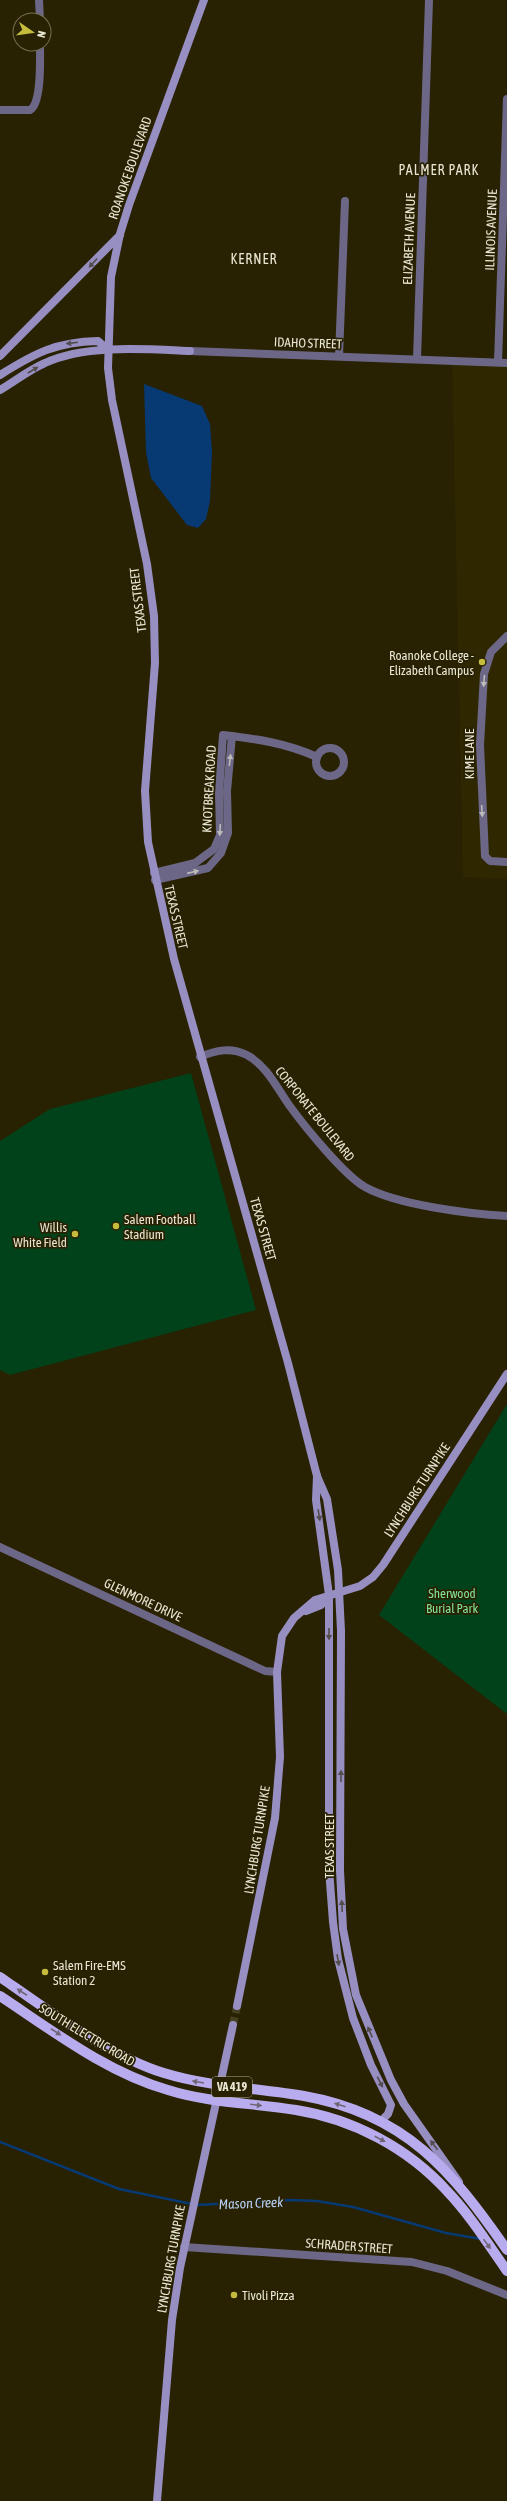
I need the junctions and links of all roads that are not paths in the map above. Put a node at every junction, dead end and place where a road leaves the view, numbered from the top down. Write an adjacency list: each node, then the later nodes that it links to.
1 (39, 0): 4 (street)
2 (204, 0): 10 (main road, ROANOKE BOULEVARD)
3 (429, 0): 15 (street, ELIZABETH AVENUE)
4 (40, 12)
5 (40, 52): 7 (street)
6 (507, 99): 8 (street, ILLINOIS AVENUE)
7 (0, 110)
8 (507, 110): 16 (street, ILLINOIS AVENUE)
9 (345, 201): 14 (street)
10 (120, 234): 11 (main road, ROANOKE BOULEVARD); 13 (main road, one-way to 13)
11 (108, 350): 12 (main road, IDAHO STREET); 18 (main road, one-way to 18); 19 (main road, one-way to 11); 24 (main road, TEXAS STREET)
12 (190, 351): 14 (street, IDAHO STREET)
13 (0, 356)
14 (339, 356): 15 (street, IDAHO STREET)
15 (417, 359): 16 (street, IDAHO STREET)
16 (498, 362): 17 (street, IDAHO STREET)
17 (507, 363)
18 (0, 375)
19 (0, 390)
20 (507, 636): 23 (street, KIME LANE, one-way to 23)
21 (232, 736): 22 (street); 24 (street, KNOTBREAK ROAD, one-way to 24); 24 (street, KNOTBREAK ROAD, one-way to 21)
22 (317, 757)
23 (507, 862)
24 (154, 877): 25 (main road, TEXAS STREET)
25 (200, 1057): 26 (street, CORPORATE BOULEVARD); 28 (main road, TEXAS STREET)
26 (507, 1216)
27 (507, 1374): 30 (main road, LYNCHBURG TURNPIKE)
28 (317, 1476): 30 (main road, TEXAS STREET); 31 (main road, TEXAS STREET, one-way to 31)
29 (0, 1547): 32 (street, GLENMORE DRIVE)
30 (339, 1592): 31 (main road, LYNCHBURG TURNPIKE); 40 (main road, TEXAS STREET, one-way to 30)
31 (329, 1595): 32 (main road, LYNCHBURG TURNPIKE); 39 (main road, TEXAS STREET, one-way to 39)
32 (277, 1672): 35 (main road, LYNCHBURG TURNPIKE)
33 (0, 1977): 37 (main road, SOUTH ELECTRIC ROAD / VA 419, one-way to 33)
34 (0, 1996): 38 (main road, SOUTH ELECTRIC ROAD / VA 419, one-way to 38)
35 (237, 2006)
36 (233, 2025): 37 (main road, LYNCHBURG TURNPIKE)
37 (220, 2085): 38 (main road, LYNCHBURG TURNPIKE); 39 (main road, SOUTH ELECTRIC ROAD / VA 419, one-way to 37)
38 (217, 2100): 41 (main road, LYNCHBURG TURNPIKE); 43 (main road, SOUTH ELECTRIC ROAD, one-way to 43)
39 (380, 2122): 40 (main road, SOUTH ELECTRIC ROAD / VA 419)
40 (463, 2189): 42 (main road, SOUTH ELECTRIC ROAD)
41 (184, 2247): 44 (street, SCHRADER STREET); 45 (main road, LYNCHBURG TURNPIKE)
42 (507, 2250)
43 (507, 2271)
44 (507, 2295)
45 (157, 2501)

